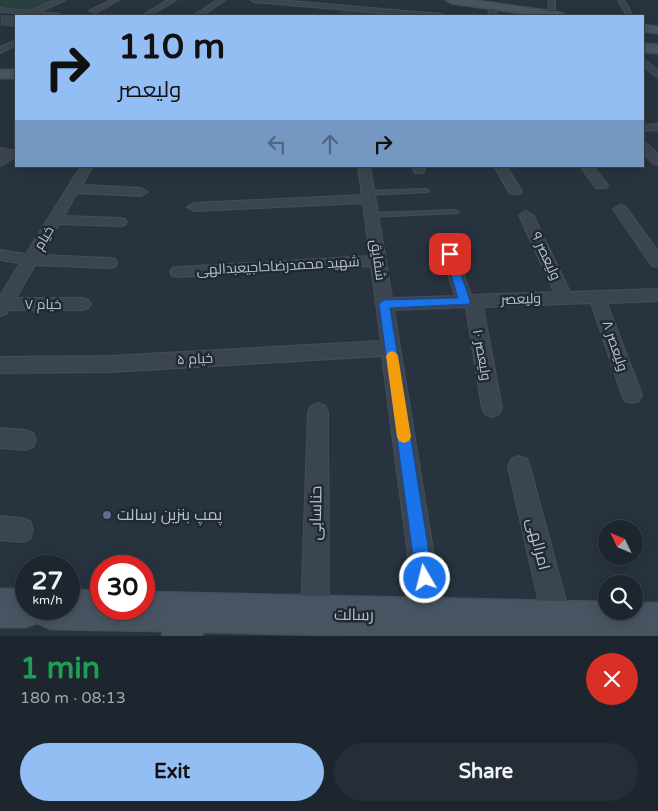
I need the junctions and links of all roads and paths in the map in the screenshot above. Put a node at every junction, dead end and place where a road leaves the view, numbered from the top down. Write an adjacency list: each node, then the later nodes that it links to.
1 (62, 0): 20 (street)
2 (116, 0): 17 (street)
3 (173, 0): 24 (street)
4 (222, 0): 25 (street)
5 (254, 0): 6 (street)
6 (264, 0): 12 (street)
7 (380, 0): 16 (street)
8 (451, 0): 22 (street)
9 (470, 0): 22 (street)
10 (552, 0): 22 (street)
11 (621, 0): 28 (street)
12 (282, 2): 13 (street); 18 (street)
13 (318, 3): 14 (street)
14 (339, 7): 16 (street); 26 (street)
15 (0, 10): 20 (street)
16 (371, 10): 21 (street)
17 (92, 11)
18 (271, 12)
19 (429, 12): 21 (street)
20 (30, 13): 23 (street)
21 (395, 14)
22 (556, 14): 27 (street)
23 (50, 15)
24 (147, 15)
25 (199, 15)
26 (332, 15)
27 (573, 15)
28 (629, 15)
29 (14, 39): 32 (street)
30 (644, 49): 31 (street)
31 (657, 49)
32 (0, 50)
33 (644, 63): 38 (street)
34 (15, 68): 35 (street)
35 (0, 69)
36 (0, 74): 37 (street)
37 (15, 74)
38 (658, 76)
39 (658, 127): 40 (street)
40 (644, 128)
41 (644, 147): 43 (street)
42 (0, 152): 44 (street)
43 (658, 161)
44 (0, 162)
45 (86, 167): 50 (street, خیام)
46 (364, 167): 54 (street, شقایق)
47 (501, 167): 52 (street)
48 (587, 167): 49 (street)
49 (601, 185)
50 (73, 189): 53 (street); 59 (street, خیام)
51 (426, 191): 54 (lane)
52 (515, 191)
53 (142, 192)
54 (369, 202): 55 (street); 57 (lane); 64 (street, شقایق)
55 (194, 207)
56 (620, 209): 65 (street)
57 (456, 212)
58 (526, 215): 70 (street, ولیعصر ۹)
59 (55, 220): 60 (street); 63 (street, خیام)
60 (120, 222)
61 (444, 238): 71 (street, ولیعصر ۱۰)
62 (0, 255): 63 (street)
63 (31, 260): 66 (street); 74 (street, خیام)
64 (378, 261): 67 (street, شهید محمدرضاحاجیعبدالهی); 73 (street, شقایق)
65 (658, 262)
66 (109, 263)
67 (178, 272)
68 (658, 294): 69 (street, ولیعصر)
69 (597, 297): 70 (street, ولیعصر); 77 (street, ولیعصر ۸)
70 (565, 298): 71 (street, ولیعصر)
71 (469, 301): 73 (street, ولیعصر); 78 (street, ولیعصر ۱۰)
72 (82, 304): 74 (street, خیام ۷)
73 (384, 304): 75 (street, شقایق)
74 (2, 307)
75 (391, 348): 76 (street, خیام ۵); 87 (street, شقایق)
76 (0, 365)
77 (632, 395)
78 (492, 408)
79 (318, 412): 86 (street, حناسابی)
80 (0, 438): 81 (street)
81 (25, 440)
82 (519, 467): 88 (street, امرالهی)
83 (0, 608): 84 (street)
84 (15, 608)
85 (80, 612): 90 (street, رسالت)
86 (315, 614): 87 (street, رسالت); 90 (street, رسالت)
87 (430, 616): 88 (street, رسالت)
88 (557, 620): 89 (street, رسالت)
89 (658, 623)
90 (185, 624)

